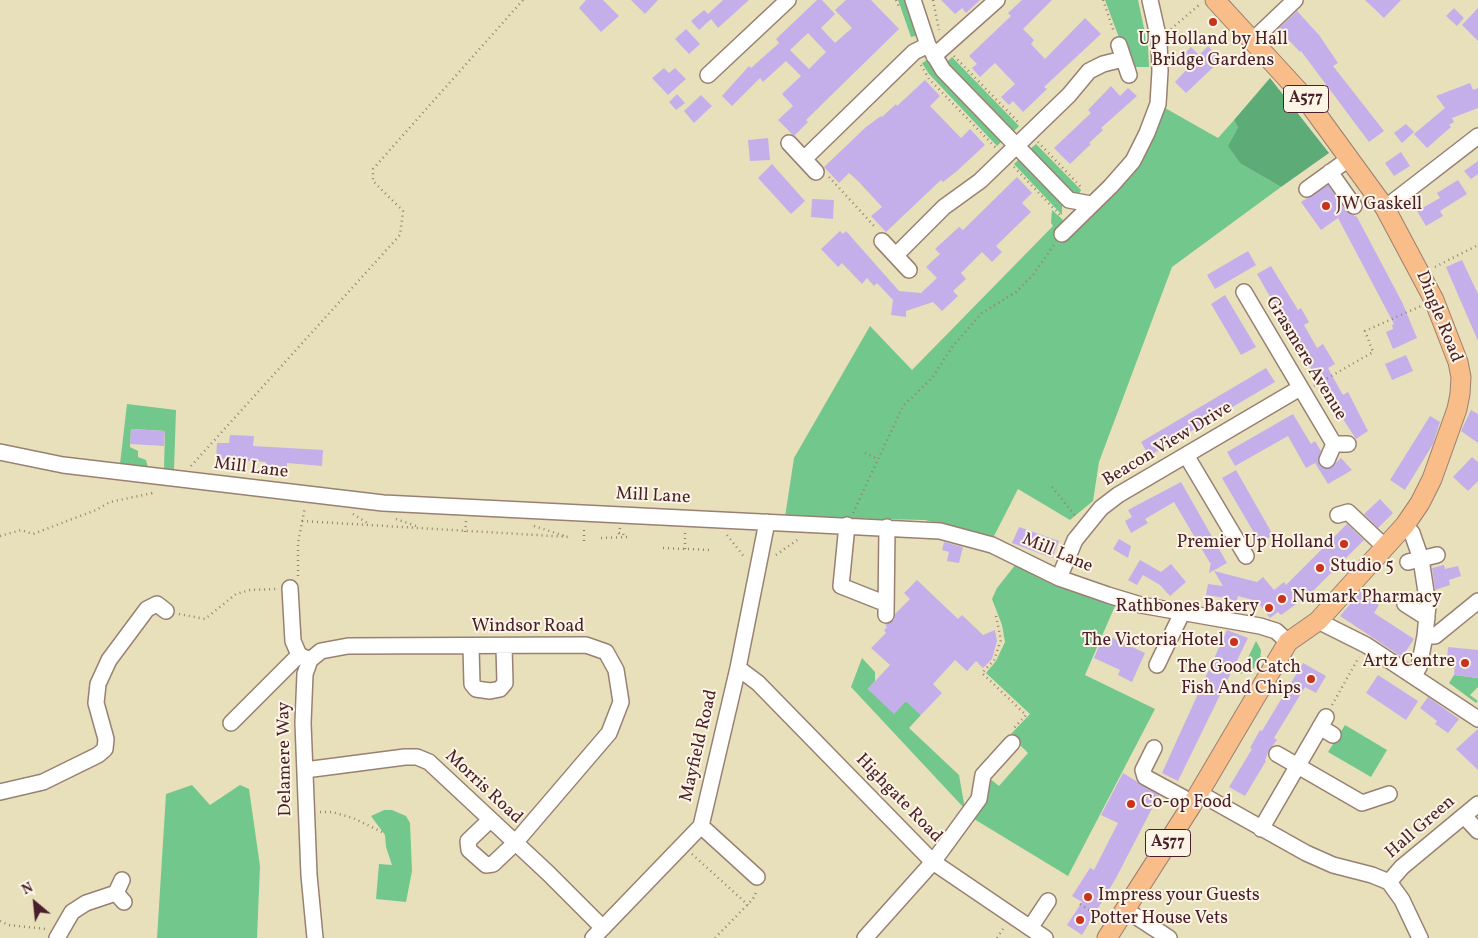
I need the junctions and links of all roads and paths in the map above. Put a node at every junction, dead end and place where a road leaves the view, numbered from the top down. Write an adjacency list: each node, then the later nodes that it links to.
1 (523, 0): 46 (path)
2 (788, 0): 16 (street)
3 (913, 0): 13 (street)
4 (933, 0): 13 (path)
5 (997, 0): 13 (street)
6 (1103, 0): 15 (path)
7 (1150, 0): 11 (street)
8 (1205, 0): 11 (path)
9 (1215, 0): 12 (main road, Dingle Road / A577)
10 (1295, 0): 12 (street)
11 (1159, 40): 29 (street)
12 (1253, 40): 23 (main road, Dingle Road / A577)
13 (936, 49): 14 (street); 18 (path); 21 (street)
14 (914, 52): 22 (path); 24 (street)
15 (1121, 52): 17 (street); 18 (street)
16 (708, 75)
17 (1129, 75)
18 (1030, 133): 21 (street)
19 (1478, 136): 31 (street)
20 (789, 143): 24 (street)
21 (1017, 146): 22 (street); 29 (street)
22 (1005, 158): 32 (path); 35 (street)
23 (1350, 158): 26 (street); 31 (main road, Dingle Road / A577)
24 (804, 159): 25 (street)
25 (816, 172): 33 (path)
26 (1330, 172): 28 (street); 30 (street)
27 (1082, 188): 29 (path)
28 (1307, 189)
29 (1090, 197): 32 (street)
30 (1354, 206)
31 (1385, 208): 37 (main road, Dingle Road / A577)
32 (1066, 230): 44 (path)
33 (882, 241): 35 (street)
34 (1478, 244): 37 (path)
35 (896, 255): 36 (street)
36 (909, 270)
37 (1422, 275): 39 (main road, Dingle Road / A577)
38 (1244, 292): 40 (street, Grasmere Avenue)
39 (1434, 300): 40 (path); 55 (main road, Dingle Road / A577)
40 (1301, 390): 43 (street, Beacon View Drive); 45 (street, Grasmere Avenue)
41 (0, 452): 46 (street, Mill Lane)
42 (865, 453): 44 (path)
43 (1186, 455): 54 (street, Beacon View Drive); 68 (street)
44 (877, 459): 53 (path)
45 (1327, 460)
46 (172, 478): 51 (street, Mill Lane); 59 (path)
47 (1052, 487): 54 (path)
48 (305, 507): 50 (path)
49 (1338, 515): 64 (street)
50 (302, 521): 60 (path); 72 (path)
51 (767, 522): 52 (street, Mill Lane); 70 (street, Mayfield Road)
52 (820, 524): 53 (street, Mill Lane); 70 (path)
53 (847, 525): 57 (street, Mill Lane); 57 (street)
54 (1086, 525): 71 (street, Beacon View Drive)
55 (1405, 525): 64 (main road, Dingle Road / A577); 69 (street)
56 (620, 527): 61 (path)
57 (887, 527): 71 (street, Mill Lane)
58 (723, 530): 70 (path)
59 (0, 536)
60 (569, 537)
61 (624, 537): 62 (path); 63 (path)
62 (628, 537)
63 (601, 538)
64 (1385, 547): 79 (main road, Dingle Road / A577)
65 (663, 548): 66 (path)
66 (710, 550)
67 (1437, 555): 69 (street)
68 (1246, 556)
69 (1415, 561): 78 (street)
70 (756, 570): 87 (street, Mayfield Road)
71 (1059, 578): 76 (street, Mill Lane)
72 (290, 588): 74 (path); 85 (street, Delamere Way)
73 (1478, 601): 80 (street)
74 (160, 602): 97 (street)
75 (1405, 604): 78 (street)
76 (1183, 611): 81 (street, Mill Lane); 86 (street)
77 (996, 616): 92 (path)
78 (1427, 618): 80 (street)
79 (1318, 621): 81 (main road, Dingle Road / A577); 82 (street)
80 (1425, 636): 88 (street)
81 (1288, 642): 99 (main road, A577)
82 (1366, 644): 88 (street); 91 (path)
83 (471, 647): 84 (street, Windsor Road); 84 (street); 85 (street, Windsor Road)
84 (504, 647): 108 (street, Windsor Road)
85 (304, 658): 90 (street, Windsor Road); 96 (street, Delamere Way)
86 (1157, 665)
87 (738, 668): 104 (street, Mayfield Road); 110 (street, Highgate Road)
88 (1414, 675): 89 (street)
89 (1477, 716)
90 (231, 723)
91 (1326, 726): 95 (street)
92 (1012, 736): 110 (street)
93 (1154, 748): 99 (street)
94 (1277, 754): 95 (street)
95 (1297, 766): 98 (street); 105 (street)
96 (305, 770): 101 (street, Delamere Way); 103 (street, Morris Road)
97 (0, 792)
98 (1388, 794)
99 (1196, 798): 105 (street); 117 (main road, A577)
100 (1478, 804): 102 (street, Hall Green)
101 (306, 816): 107 (path); 123 (street, Delamere Way)
102 (1464, 816): 106 (street); 112 (street, Hall Green)
103 (490, 820): 108 (street, Morris Road); 108 (street, Windsor Road)
104 (701, 826): 109 (street, Mayfield Road); 111 (street)
105 (1261, 829): 112 (street)
106 (1478, 831)
107 (382, 832)
108 (514, 844): 121 (street, Morris Road)
109 (684, 846): 116 (path); 121 (street, Mayfield Road)
110 (934, 862): 119 (street, Highgate Road); 125 (street)
111 (756, 877): 116 (path)
112 (1388, 882): 128 (street)
113 (121, 892): 122 (street)
114 (1048, 900): 119 (street)
115 (1080, 904): 120 (path)
116 (748, 905): 124 (path)
117 (1126, 910): 120 (main road, A577); 127 (street)
118 (0, 921): 122 (path)
119 (1030, 928): 126 (street, Highgate Road)
120 (1111, 932)
121 (598, 933)
122 (58, 936)
123 (315, 938)
124 (715, 938)
125 (865, 938)
126 (1045, 938)
127 (1169, 938)
128 (1420, 938)

